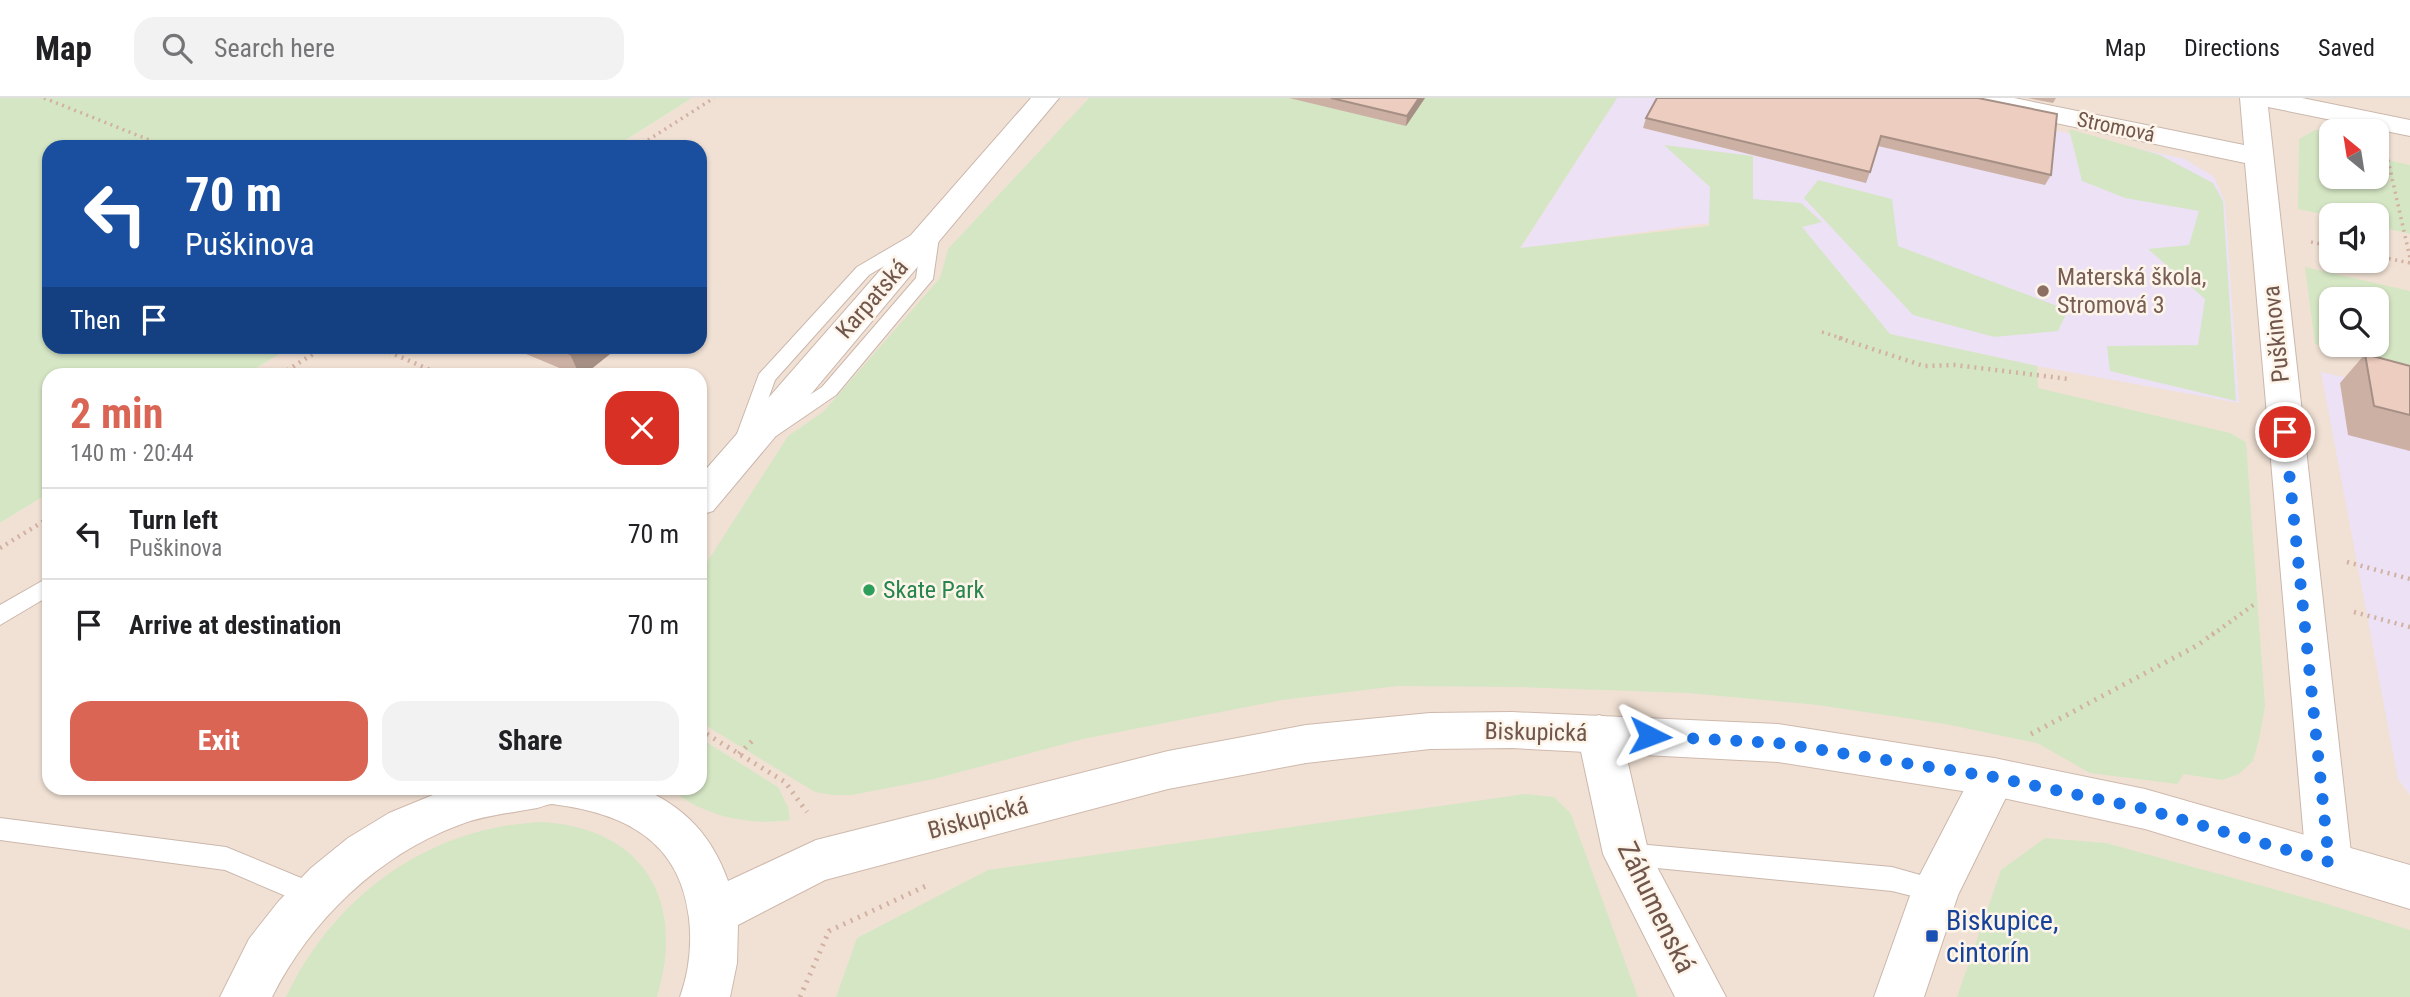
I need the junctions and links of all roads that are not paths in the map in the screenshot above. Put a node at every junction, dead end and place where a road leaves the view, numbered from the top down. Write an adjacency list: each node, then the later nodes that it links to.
1 (1046, 98): 7 (street, Karpatská)
2 (1975, 98): 6 (street, Stromová)
3 (2253, 98): 6 (street, Puškinova)
4 (2262, 98): 5 (street)
5 (2410, 128)
6 (2258, 157): 16 (street, Puškinova)
7 (707, 492)
8 (42, 589): 9 (lane)
9 (0, 616)
10 (1599, 733): 11 (street, Biskupická); 15 (street, Záhumenská); 20 (street, Biskupická)
11 (1994, 777): 16 (street, Biskupická); 18 (street)
12 (490, 795): 19 (street)
13 (613, 795): 20 (street)
14 (0, 829): 19 (lane)
15 (1626, 855): 18 (lane); 23 (street, Záhumenská)
16 (2329, 862): 17 (street, Biskupická)
17 (2410, 887)
18 (1936, 890): 24 (street)
19 (314, 896): 21 (street)
20 (713, 913): 22 (street)
21 (245, 997)
22 (705, 997)
23 (1701, 997)
24 (1899, 997)

